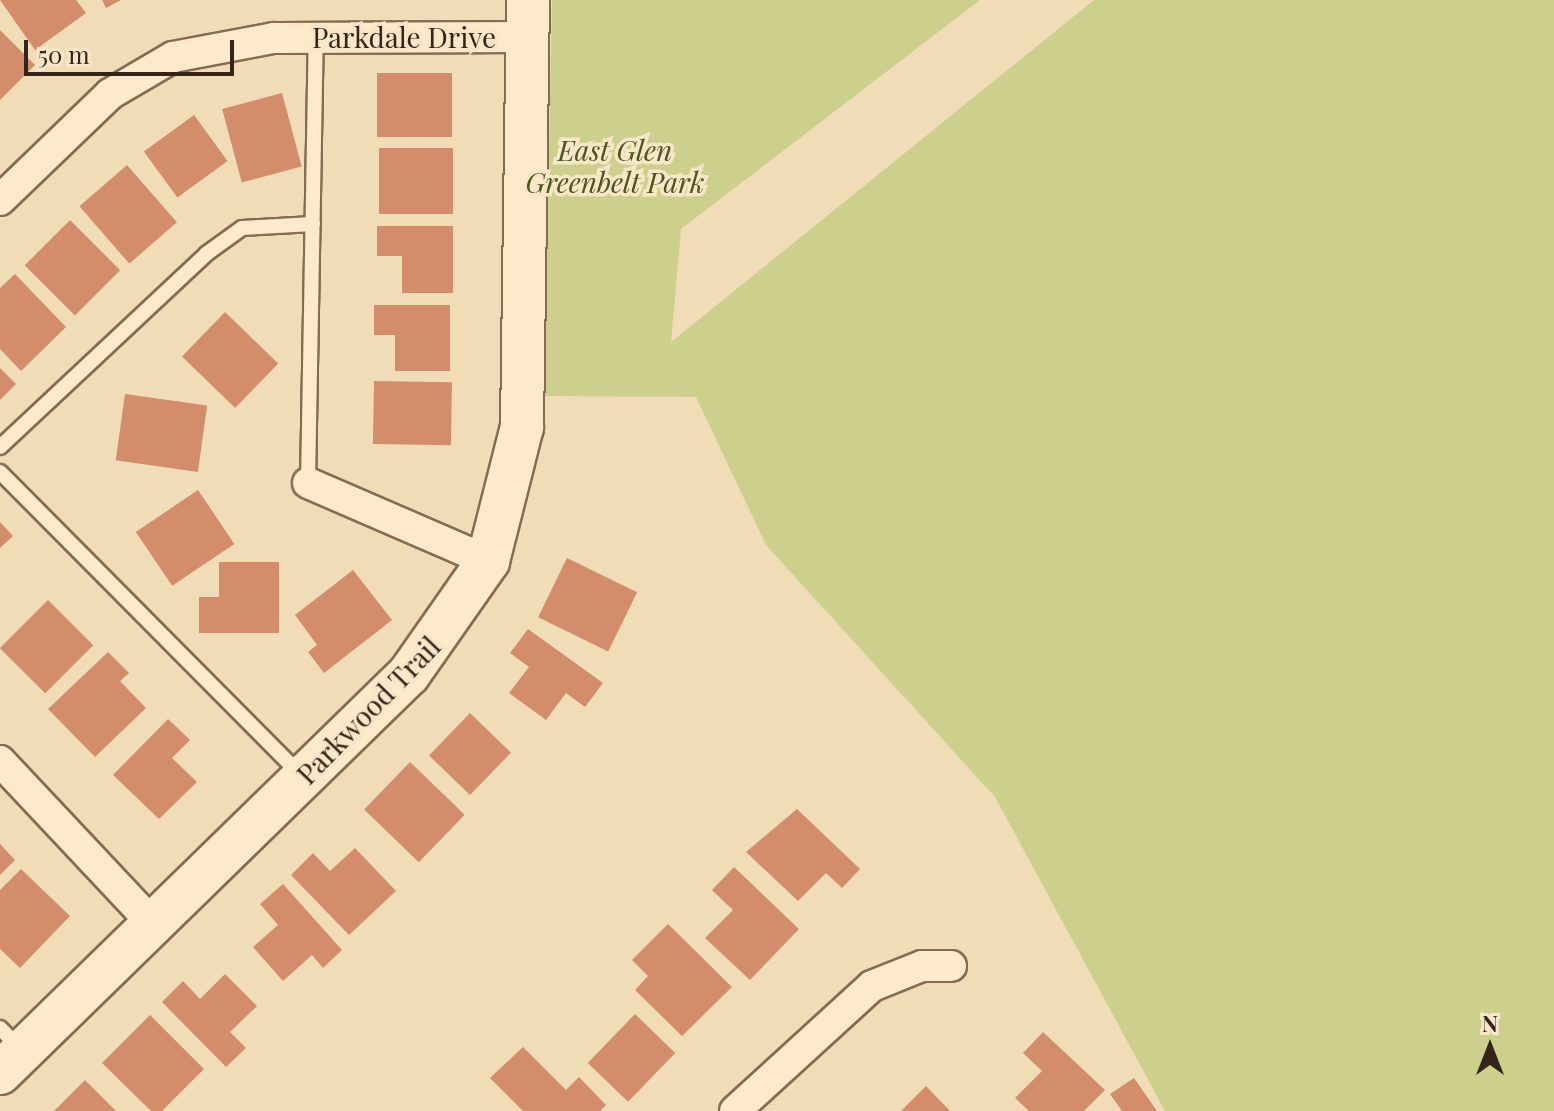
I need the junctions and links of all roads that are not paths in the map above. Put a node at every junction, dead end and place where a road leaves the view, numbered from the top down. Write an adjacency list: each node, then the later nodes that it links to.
1 (528, 18): 2 (street, Parkdale Drive); 8 (street, Parkwood Trail)
2 (316, 38): 3 (street, Parkdale Drive); 4 (lane)
3 (0, 200)
4 (313, 224): 5 (lane); 7 (lane)
5 (0, 447)
6 (0, 472): 10 (lane)
7 (308, 483): 8 (street)
8 (488, 561): 10 (street, Parkwood Trail)
9 (0, 761): 11 (street)
10 (304, 778): 11 (street, Parkwood Trail)
11 (154, 925): 13 (street, Parkwood Trail)
12 (951, 966): 14 (street)
13 (8, 1051)
14 (735, 1111)

